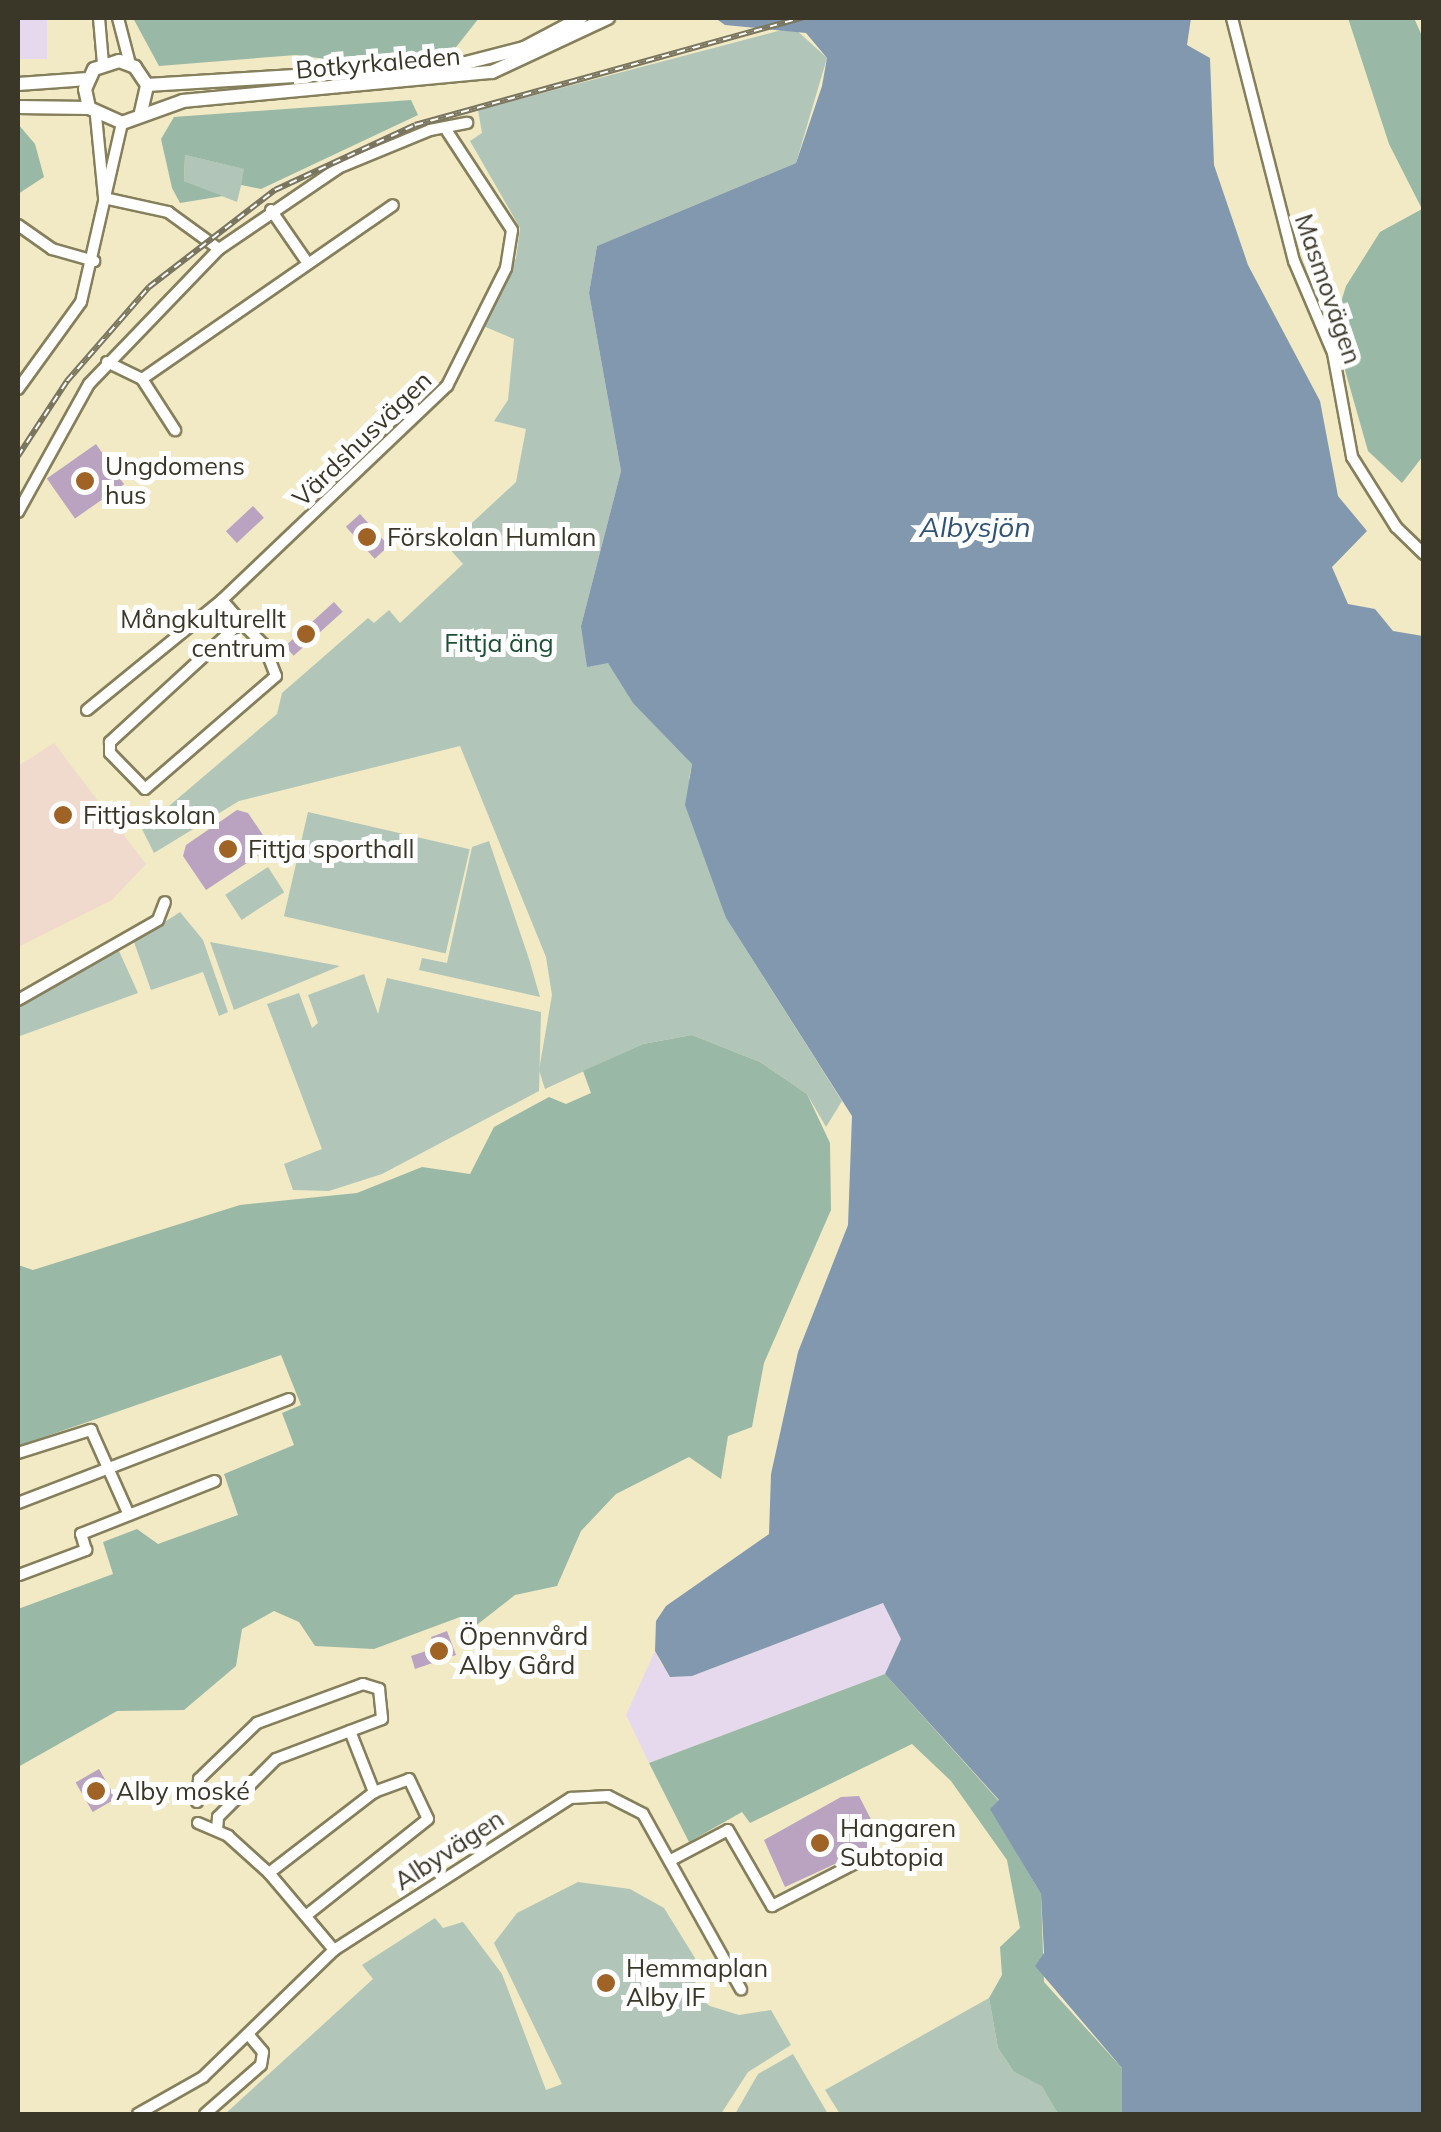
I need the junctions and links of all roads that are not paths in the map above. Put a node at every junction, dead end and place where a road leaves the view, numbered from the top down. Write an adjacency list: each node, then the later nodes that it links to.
1 (99, 18): 6 (street)
2 (118, 18): 7 (street)
3 (582, 18): 10 (main road, Botkyrkaleden)
4 (608, 18): 13 (main road, Botkyrkaleden)
5 (1236, 18): 29 (street, Masmovägen)
6 (104, 64): 7 (main road); 8 (main road)
7 (130, 64): 10 (main road)
8 (88, 79): 9 (main road); 12 (main road)
9 (18, 84)
10 (147, 85): 13 (main road)
11 (18, 107): 12 (main road)
12 (92, 112): 14 (main road); 17 (street)
13 (140, 112): 14 (main road, Botkyrkaleden)
14 (122, 123): 17 (street)
15 (467, 124): 16 (street)
16 (447, 131): 19 (street); 30 (street, Värdshusvägen)
17 (104, 198): 21 (street); 22 (street)
18 (394, 205): 23 (street)
19 (271, 210): 21 (street); 23 (street)
20 (18, 224): 22 (street)
21 (219, 249): 24 (street)
22 (94, 261): 26 (street)
23 (307, 262): 25 (street)
24 (107, 362): 25 (street); 28 (street)
25 (142, 378): 27 (street)
26 (18, 390)
27 (175, 430)
28 (18, 512)
29 (1424, 554)
30 (222, 600): 31 (street); 32 (street, Värdshusvägen)
31 (241, 622): 31 (street)
32 (87, 710)
33 (165, 902): 34 (street)
34 (18, 1000)
35 (289, 1399): 37 (street)
36 (18, 1453): 37 (street)
37 (109, 1468): 39 (street); 40 (street)
38 (215, 1482): 40 (street)
39 (18, 1503)
40 (128, 1516): 41 (street)
41 (19, 1575)
42 (350, 1731): 43 (street); 44 (street); 46 (street)
43 (374, 1792): 49 (street); 50 (street)
44 (196, 1802)
45 (198, 1823): 46 (street)
46 (216, 1830): 49 (street)
47 (874, 1854): 48 (street)
48 (673, 1859): 51 (street, Albyvägen); 52 (street, Albyvägen)
49 (269, 1873): 50 (street)
50 (307, 1915): 51 (street)
51 (334, 1950): 53 (street, Albyvägen)
52 (742, 1988)
53 (248, 2034): 54 (street, Albyvägen); 55 (street)
54 (138, 2114)
55 (205, 2114)

